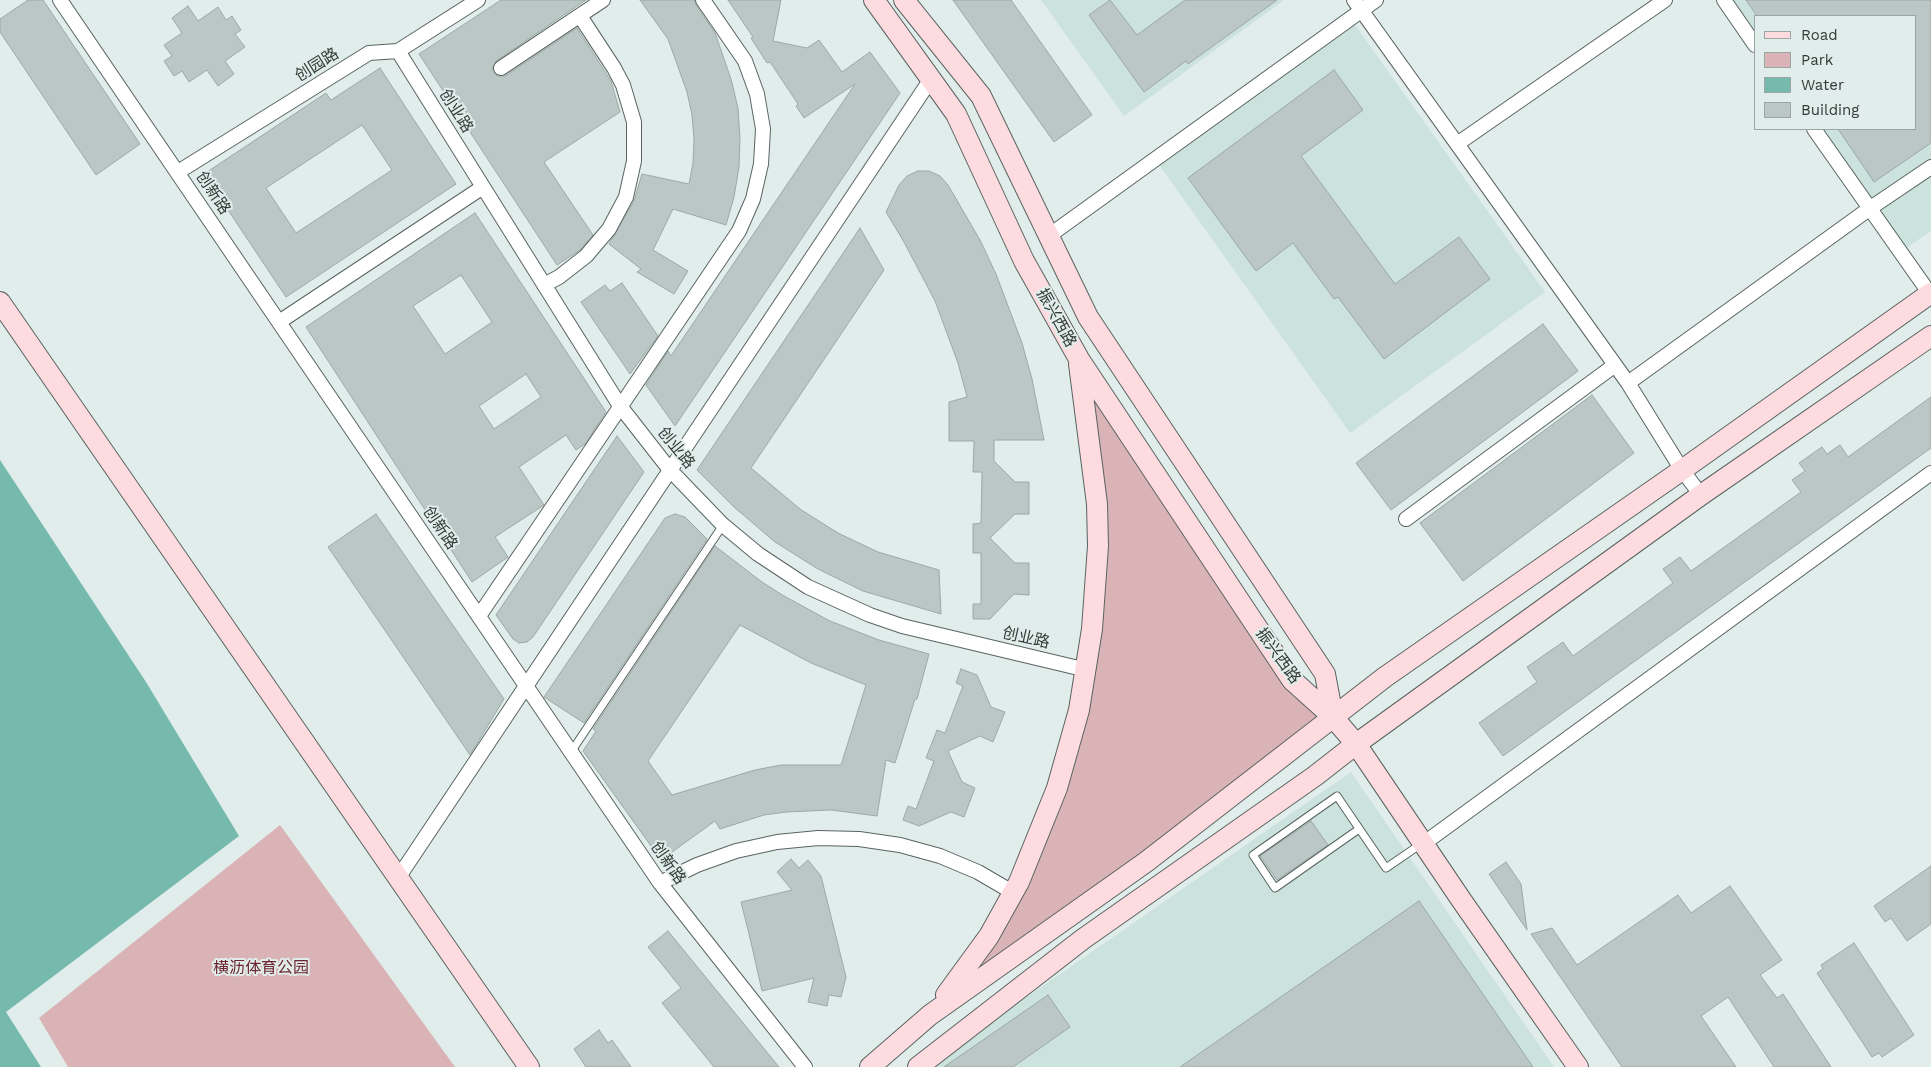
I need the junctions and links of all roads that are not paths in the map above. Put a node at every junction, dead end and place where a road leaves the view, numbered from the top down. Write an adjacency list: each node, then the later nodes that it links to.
1 (60, 0): 19 (street, 创新路)
2 (478, 0): 13 (street, 创园路)
3 (603, 0): 11 (street)
4 (704, 0): 31 (street)
5 (874, 0): 15 (main road, 振兴西路)
6 (904, 0): 22 (main road, 振兴西路)
7 (1376, 0): 10 (street)
8 (1666, 0): 17 (street)
9 (1724, 0): 12 (street)
10 (1357, 5): 17 (street); 22 (street)
11 (580, 16): 14 (street); 23 (street)
12 (1754, 44)
13 (398, 51): 19 (street, 创园路); 20 (street, 创业路)
14 (501, 68)
15 (931, 79): 28 (main road, 振兴西路); 32 (street)
16 (1815, 130): 21 (street)
17 (1457, 144): 29 (street)
18 (1931, 167): 21 (street)
19 (178, 172): 26 (street, 创新路)
20 (483, 187): 23 (street, 创业路); 26 (street)
21 (1870, 208): 24 (street); 30 (street)
22 (1050, 235): 41 (main road, 振兴西路)
23 (544, 285): 31 (street, 创业路)
24 (1930, 294): 33 (main road)
25 (0, 302): 46 (main road)
26 (279, 322): 38 (street, 创新路)
27 (1931, 336): 35 (main road)
28 (1079, 359): 39 (main road); 41 (main road, 振兴西路)
29 (1615, 365): 30 (street); 36 (street)
30 (1628, 383): 33 (street)
31 (620, 406): 32 (street, 创业路); 38 (street)
32 (670, 470): 37 (street, 创业路); 40 (street)
33 (1682, 470): 35 (street); 41 (main road)
34 (1931, 473): 45 (street)
35 (1701, 495): 42 (main road)
36 (1406, 519)
37 (724, 525): 39 (street, 创业路); 43 (lane)
38 (479, 616): 40 (street, 创新路)
39 (1086, 670): 48 (main road)
40 (526, 685): 43 (street, 创新路); 46 (street)
41 (1333, 717): 42 (main road); 49 (main road)
42 (1356, 744): 45 (main road); 53 (main road)
43 (571, 752): 47 (street, 创新路)
44 (1359, 829): 44 (lane); 45 (lane)
45 (1423, 844): 54 (main road)
46 (398, 878): 50 (main road)
47 (660, 883): 48 (street); 51 (street, 创新路)
48 (1014, 893): 49 (main road)
49 (930, 1015): 52 (main road)
50 (529, 1067)
51 (805, 1067)
52 (870, 1067)
53 (918, 1067)
54 (1578, 1067)

